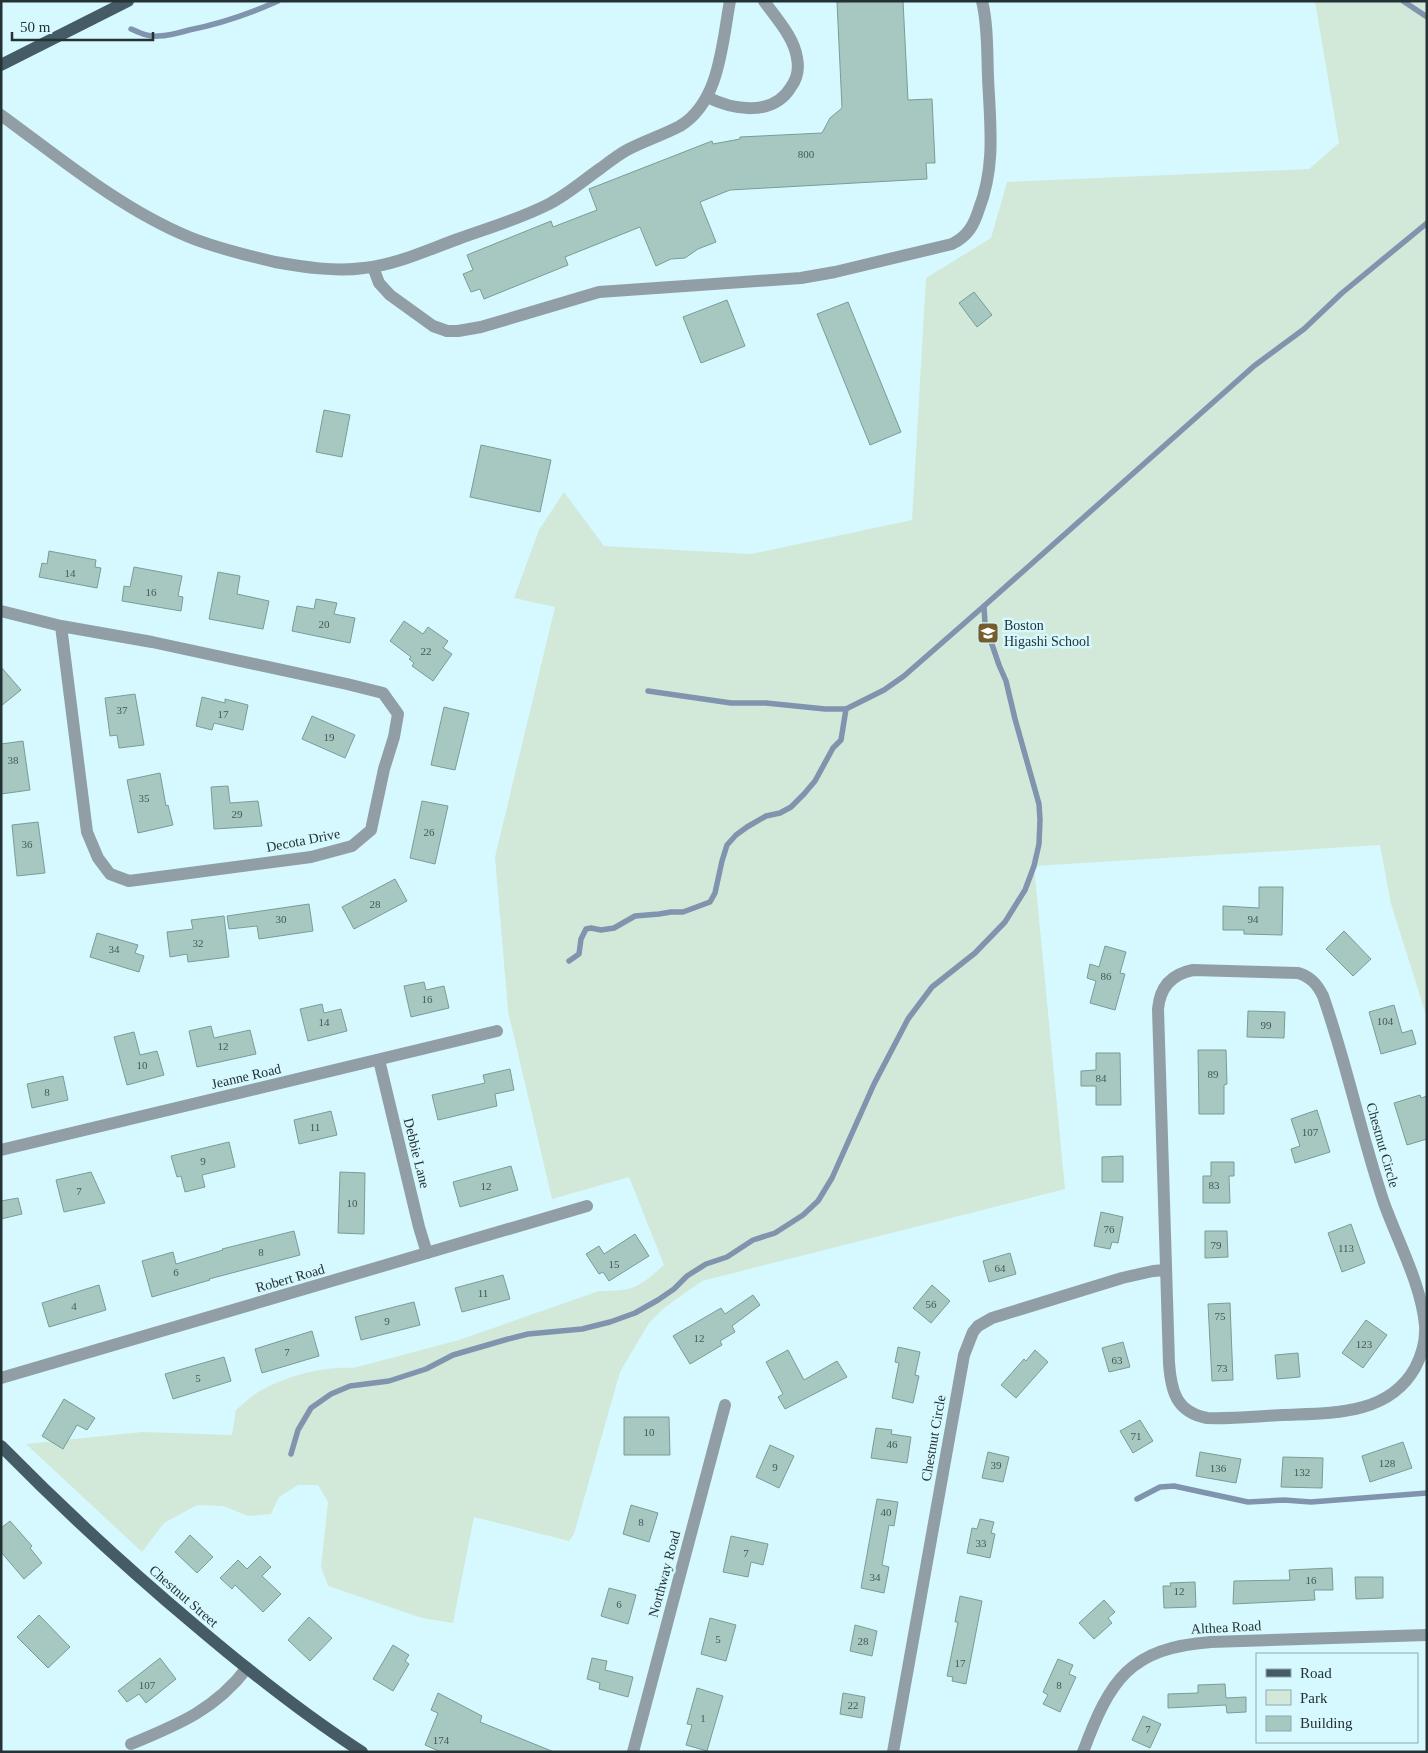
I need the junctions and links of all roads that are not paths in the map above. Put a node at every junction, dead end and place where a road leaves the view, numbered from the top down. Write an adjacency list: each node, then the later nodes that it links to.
1 (128, 1): 5 (main road)
2 (730, 1): 6 (street)
3 (764, 1): 6 (street)
4 (982, 1): 8 (street)
5 (1, 65)
6 (707, 97): 8 (street)
7 (1, 115): 8 (street)
8 (373, 267)
9 (1, 611): 10 (street, Decota Drive)
10 (61, 626): 10 (street, Decota Drive)
11 (497, 1031): 12 (street, Jeanne Road)
12 (379, 1060): 13 (street, Jeanne Road); 15 (street, Debbie Lane)
13 (1, 1150)
14 (588, 1206): 15 (street, Robert Road)
15 (427, 1253): 17 (street, Robert Road)
16 (1166, 1270): 16 (street, Chestnut Circle); 25 (street, Chestnut Circle)
17 (1, 1378)
18 (725, 1405): 24 (street, Northway Road)
19 (1, 1446): 21 (main road, Chestnut Street)
20 (1427, 1635): 26 (street, Althea Road)
21 (247, 1668): 22 (street); 23 (main road, Chestnut Street)
22 (130, 1744)
23 (362, 1752)
24 (633, 1752)
25 (893, 1752)
26 (1083, 1752)

